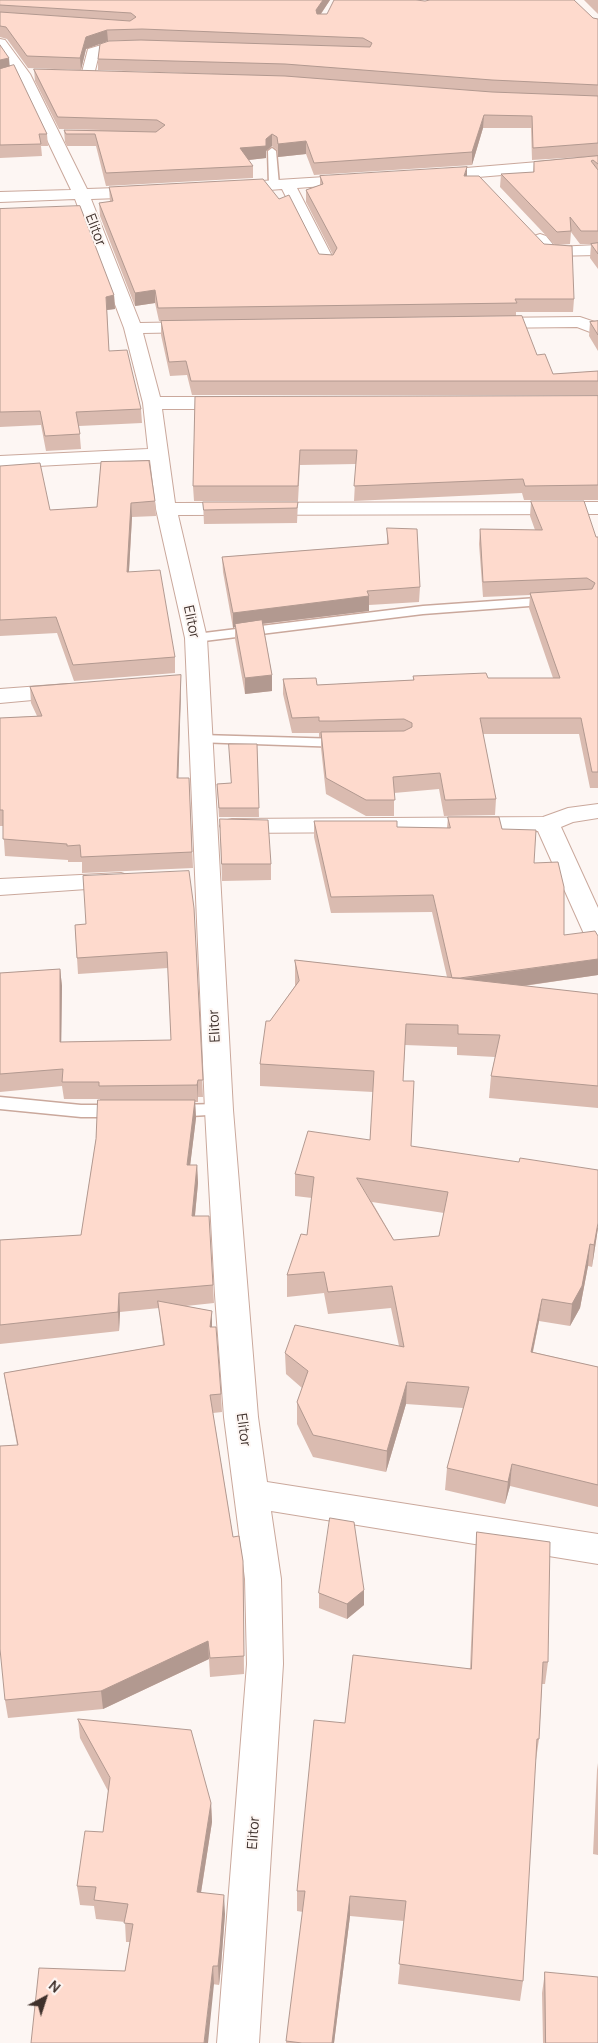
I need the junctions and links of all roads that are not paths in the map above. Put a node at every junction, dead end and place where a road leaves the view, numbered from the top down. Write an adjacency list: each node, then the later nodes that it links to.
1 (0, 44): 13 (street, Elitor)
2 (151, 46): 3 (street)
3 (69, 76)
4 (272, 151): 9 (lane)
5 (598, 162): 6 (street)
6 (476, 173): 7 (street); 10 (street)
7 (416, 177)
8 (376, 179): 9 (street)
9 (281, 185): 11 (street); 17 (street)
10 (490, 187)
11 (216, 188)
12 (168, 191): 13 (street)
13 (81, 194): 14 (street); 20 (street, Elitor)
14 (0, 197)
15 (530, 230): 16 (street)
16 (598, 250)
17 (327, 262)
18 (470, 323): 21 (street)
19 (212, 327): 20 (street)
20 (133, 328): 23 (street, Elitor)
21 (598, 330)
22 (249, 402): 23 (street)
23 (152, 404): 24 (street, Elitor)
24 (157, 454): 25 (street); 27 (street, Elitor)
25 (0, 462)
26 (598, 508): 27 (street)
27 (166, 509): 29 (street, Elitor)
28 (567, 600): 29 (lane)
29 (196, 638): 32 (street, Elitor)
30 (93, 689): 31 (street)
31 (0, 696)
32 (201, 739): 33 (lane); 36 (street, Elitor)
33 (354, 743)
34 (598, 811): 35 (street)
35 (547, 824): 36 (street); 39 (street)
36 (206, 826): 41 (street, Elitor)
37 (149, 880): 38 (street)
38 (0, 887)
39 (598, 936)
40 (0, 1103): 42 (lane)
41 (219, 1110): 43 (lane); 44 (street, Elitor)
42 (133, 1111)
43 (162, 1111)
44 (253, 1494): 45 (street); 46 (street, Elitor)
45 (598, 1549)
46 (238, 2043)

